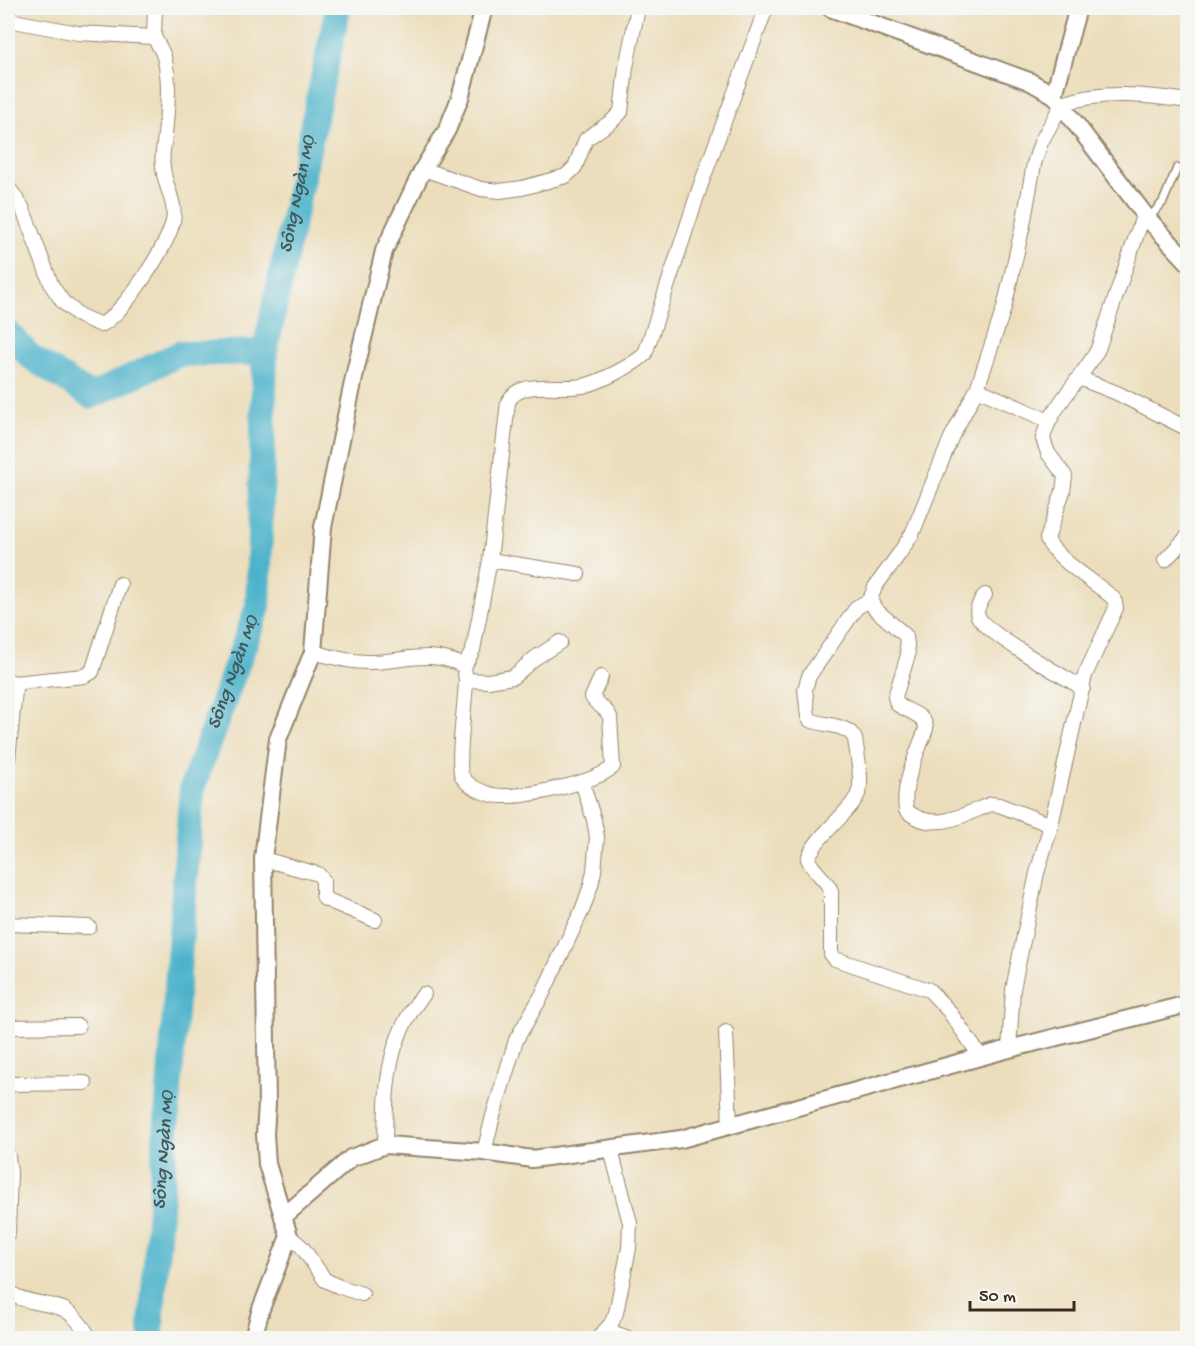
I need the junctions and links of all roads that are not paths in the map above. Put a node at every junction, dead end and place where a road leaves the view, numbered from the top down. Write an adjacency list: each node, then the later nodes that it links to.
1 (155, 8): 8 (street)
2 (484, 8): 12 (street)
3 (638, 8): 12 (street)
4 (766, 8): 21 (street)
5 (830, 8): 9 (street)
6 (1078, 8): 9 (street)
7 (8, 20): 8 (street)
8 (154, 37): 13 (street)
9 (1058, 99): 10 (street); 14 (street); 17 (street)
10 (1188, 101)
11 (1177, 168): 14 (lane)
12 (423, 169): 28 (street)
13 (8, 187)
14 (1146, 216): 15 (street); 16 (street)
15 (1188, 262)
16 (1079, 378): 18 (street); 19 (street)
17 (977, 389): 18 (street); 26 (street)
18 (1049, 421): 32 (street)
19 (1188, 429)
20 (1188, 536): 22 (street)
21 (490, 560): 23 (street); 29 (street)
22 (1165, 560)
23 (578, 574)
24 (120, 584): 31 (street)
25 (985, 595): 32 (street)
26 (870, 600): 35 (street); 46 (street)
27 (560, 642): 29 (street)
28 (313, 652): 29 (street); 36 (street)
29 (465, 673): 34 (street)
30 (601, 677): 34 (street)
31 (10, 681): 33 (street)
32 (1083, 688): 35 (street)
33 (8, 759)
34 (582, 783): 52 (street)
35 (1051, 825): 45 (street)
36 (263, 859): 37 (street); 54 (street)
37 (375, 920)
38 (8, 924): 39 (street)
39 (89, 927)
40 (424, 994): 50 (street)
41 (1188, 1004): 45 (street)
42 (78, 1026): 43 (street)
43 (8, 1027)
44 (726, 1032): 49 (street)
45 (1009, 1049): 46 (street)
46 (981, 1057): 49 (street)
47 (85, 1083): 48 (street)
48 (8, 1084)
49 (730, 1125): 51 (street)
50 (385, 1145): 52 (street); 54 (street)
51 (611, 1150): 52 (street); 59 (street)
52 (484, 1152)
53 (8, 1156): 55 (street)
54 (283, 1217): 56 (street)
55 (8, 1233)
56 (289, 1236): 57 (street); 61 (street)
57 (362, 1294)
58 (9, 1296): 60 (street)
59 (603, 1334): 62 (street)
60 (90, 1338)
61 (253, 1338)
62 (628, 1338)

